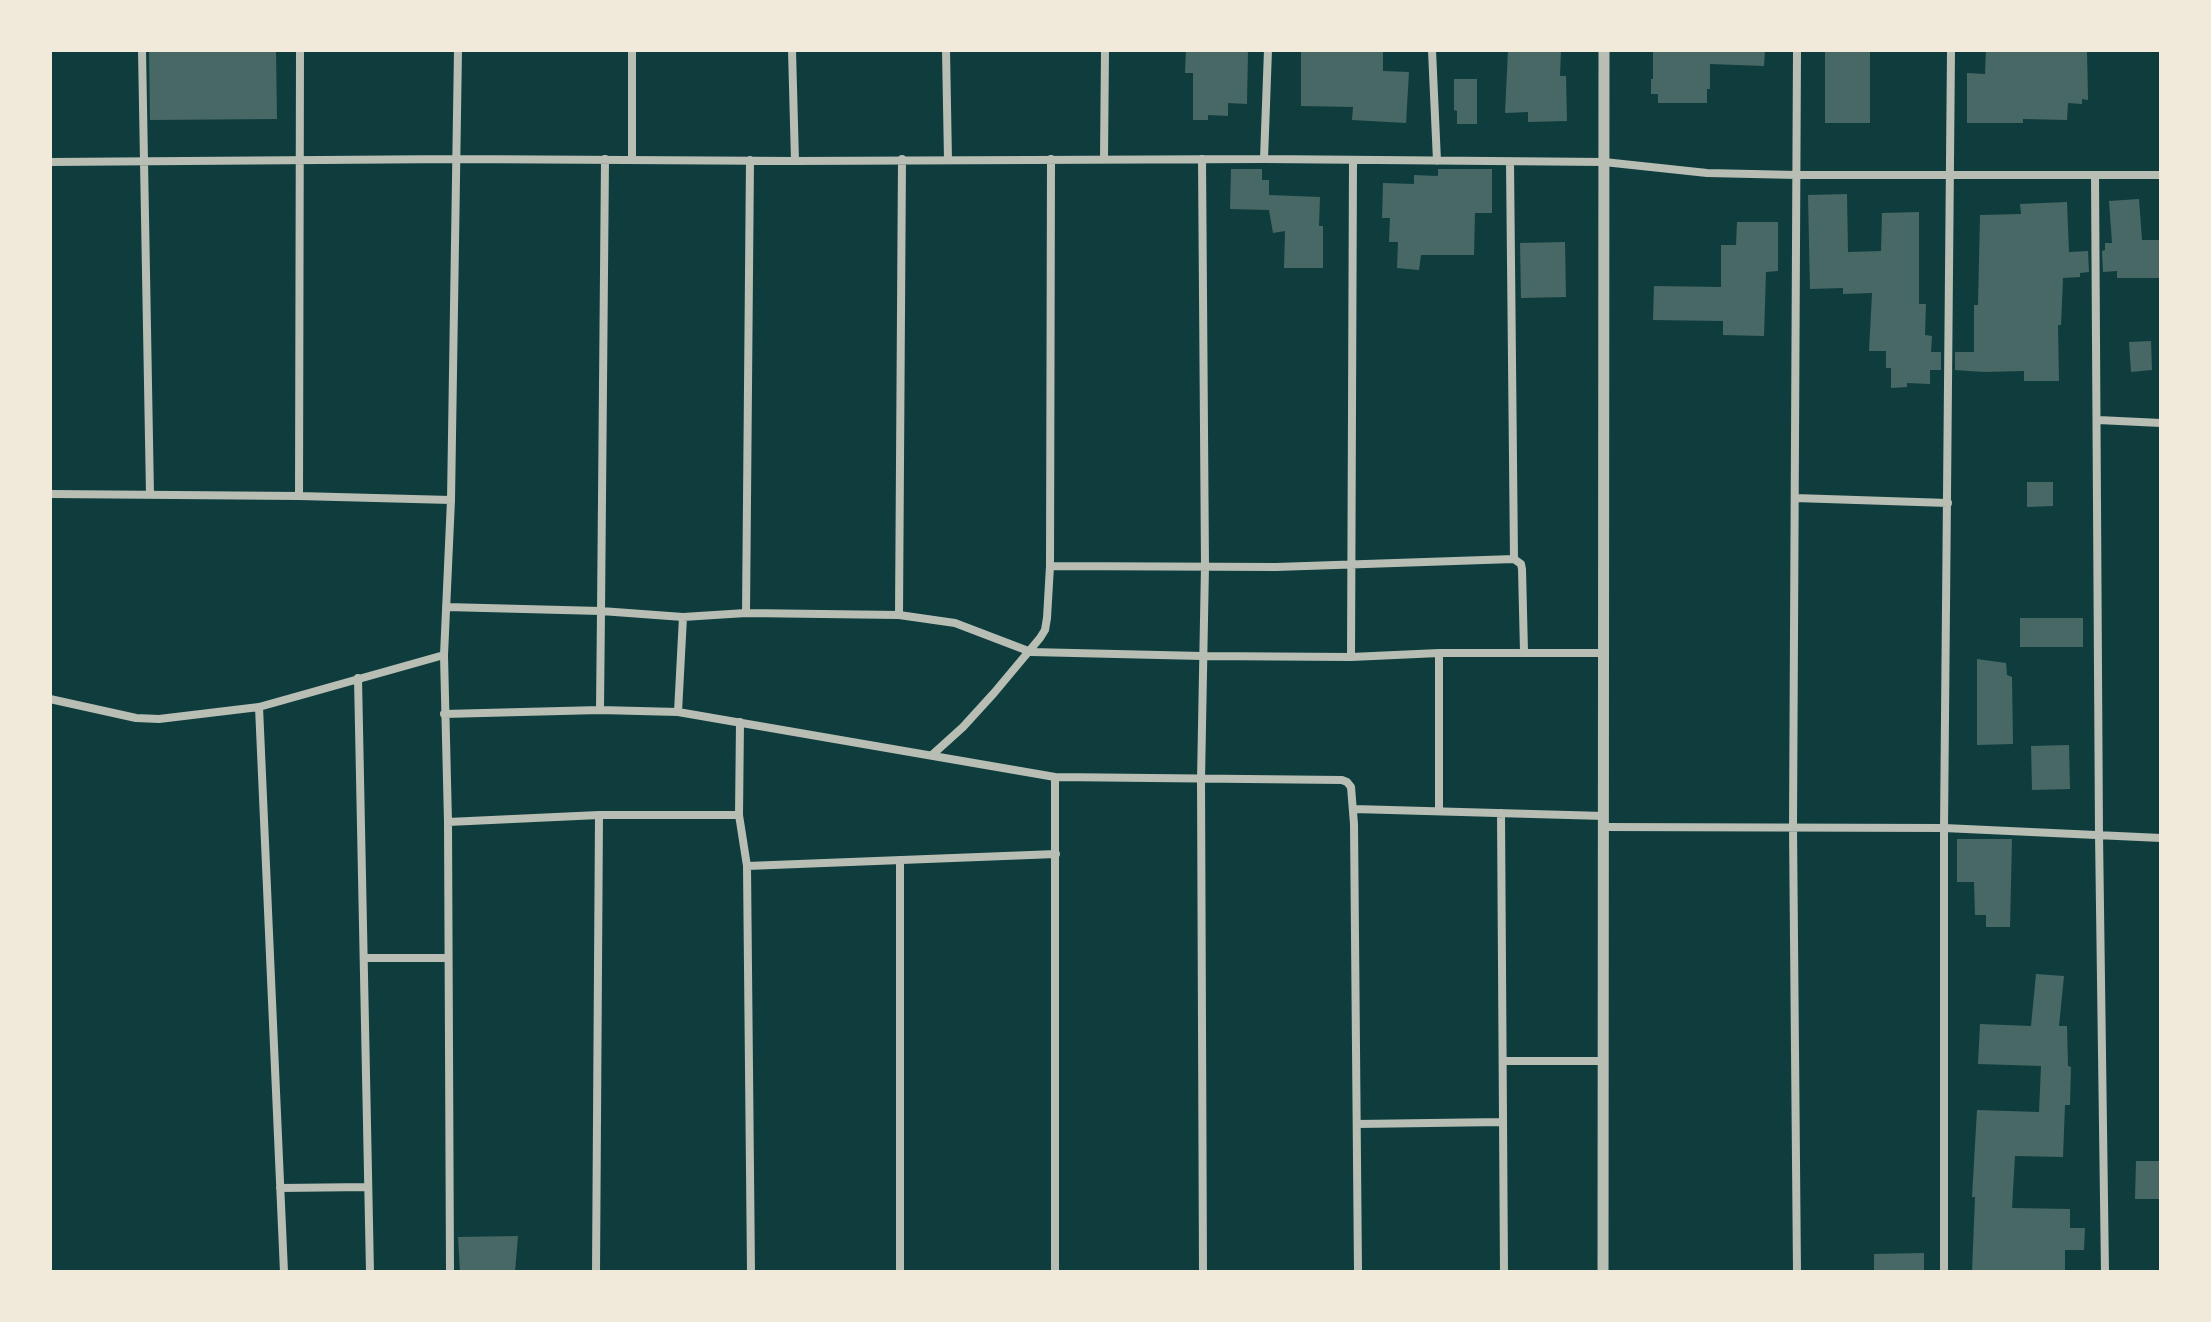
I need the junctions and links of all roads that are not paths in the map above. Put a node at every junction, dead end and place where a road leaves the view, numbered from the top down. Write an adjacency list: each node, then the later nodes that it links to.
1 (142, 50): 28 (street)
2 (300, 50): 21 (street)
3 (458, 50): 14 (street)
4 (632, 50): 16 (street)
5 (792, 50): 25 (street)
6 (946, 50): 23 (street)
7 (1105, 50): 13 (street)
8 (1268, 50): 20 (street)
9 (1432, 50): 26 (street)
10 (1604, 50): 30 (street)
11 (1797, 50): 31 (street)
12 (1951, 50): 32 (street)
13 (1104, 158): 18 (street); 19 (street)
14 (456, 159): 15 (street); 21 (street); 41 (street)
15 (605, 159): 16 (street); 48 (street)
16 (632, 159): 22 (street)
17 (902, 159): 23 (street); 25 (street); 50 (street)
18 (1051, 159): 23 (street); 45 (street)
19 (1202, 159): 20 (street); 46 (street)
20 (1264, 159): 24 (street)
21 (301, 160): 28 (street); 39 (street)
22 (750, 160): 25 (street); 49 (street)
23 (948, 160)
24 (1353, 160): 26 (street); 44 (street)
25 (795, 161)
26 (1437, 161): 29 (street)
27 (50, 162): 28 (street)
28 (144, 162): 38 (street)
29 (1510, 162): 30 (street); 43 (street)
30 (1604, 162): 31 (street); 55 (street)
31 (1797, 175): 32 (street); 40 (street)
32 (1951, 175): 34 (street); 42 (street)
33 (2161, 175): 34 (street)
34 (2095, 176): 35 (street)
35 (2098, 420): 36 (street); 78 (street)
36 (2161, 423)
37 (50, 494): 38 (street)
38 (150, 495): 39 (street)
39 (299, 496): 41 (street)
40 (1795, 498): 42 (street); 76 (street)
41 (451, 500): 47 (street)
42 (1948, 503): 77 (street)
43 (1514, 559): 44 (street); 53 (street)
44 (1350, 565): 46 (street); 58 (street)
45 (1050, 566): 46 (street); 52 (street)
46 (1205, 566): 57 (street)
47 (446, 607): 48 (street); 56 (street)
48 (601, 611): 51 (street); 62 (street)
49 (746, 613): 50 (street); 51 (street)
50 (899, 615): 52 (street)
51 (683, 617): 63 (street)
52 (1031, 652): 57 (street); 66 (street)
53 (1524, 652): 54 (street); 55 (street)
54 (1439, 653): 58 (street); 70 (street)
55 (1603, 653): 75 (street)
56 (444, 655): 59 (street); 64 (street)
57 (1202, 656): 58 (street); 68 (street)
58 (1351, 657)
59 (358, 678): 61 (street); 83 (street)
60 (50, 699): 61 (street)
61 (259, 707): 90 (street)
62 (600, 710): 63 (street); 64 (street)
63 (678, 712): 65 (street)
64 (444, 714): 74 (street)
65 (740, 722): 66 (street); 73 (street)
66 (932, 755): 67 (street)
67 (1055, 777): 68 (street); 80 (street)
68 (1201, 780): 69 (street); 98 (street)
69 (1354, 809): 70 (street); 88 (street)
70 (1439, 811): 71 (street)
71 (1501, 813): 75 (street); 85 (street)
72 (599, 815): 73 (street); 74 (street); 94 (street)
73 (739, 815): 82 (street)
74 (448, 822): 84 (street)
75 (1604, 822): 76 (street); 86 (street)
76 (1793, 827): 77 (street); 102 (street)
77 (1944, 828): 78 (street); 103 (street)
78 (2099, 834): 79 (street); 104 (street)
79 (2161, 838)
80 (1056, 854): 81 (street); 97 (street)
81 (900, 860): 82 (street); 96 (street)
82 (747, 866): 95 (street)
83 (365, 958): 84 (street); 89 (street)
84 (448, 958): 93 (street)
85 (1503, 1061): 86 (street); 87 (street)
86 (1603, 1061): 101 (street)
87 (1503, 1122): 88 (street); 100 (street)
88 (1357, 1124): 99 (street)
89 (368, 1187): 90 (street); 92 (street)
90 (280, 1188): 91 (street)
91 (284, 1272)
92 (370, 1272)
93 (450, 1272)
94 (596, 1272)
95 (751, 1272)
96 (900, 1272)
97 (1055, 1272)
98 (1203, 1272)
99 (1358, 1272)
100 (1504, 1272)
101 (1603, 1272)
102 (1797, 1272)
103 (1944, 1272)
104 (2105, 1272)

